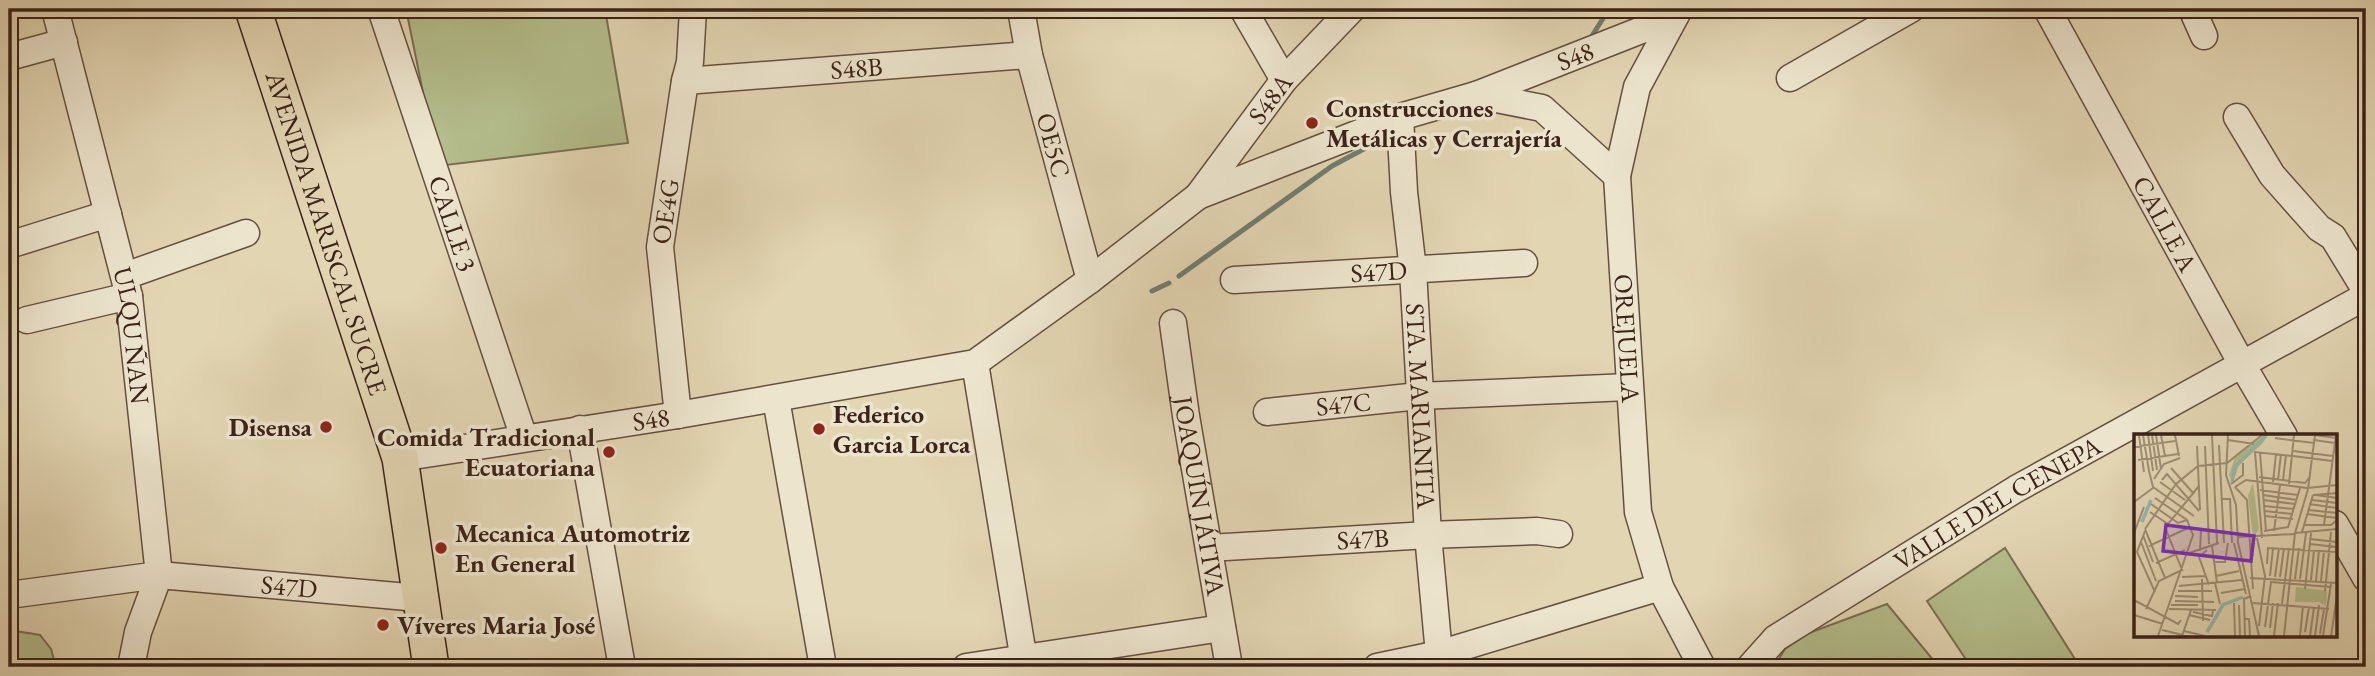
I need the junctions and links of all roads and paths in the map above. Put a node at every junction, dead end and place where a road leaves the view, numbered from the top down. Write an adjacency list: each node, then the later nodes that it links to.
1 (55, 9): 13 (street, ULQU ÑAN)
2 (253, 9): 45 (main road, AVENIDA MARISCAL SUCRE)
3 (381, 9): 44 (street, CALLE 3)
4 (693, 9): 18 (street, OE4G)
5 (1021, 9): 14 (street, OE5C)
6 (1243, 9): 17 (street)
7 (1352, 9): 17 (street, S48A)
8 (1911, 9): 16 (street)
9 (2047, 9): 36 (street, CALLE A)
10 (2192, 9): 12 (street)
11 (1664, 15): 19 (street, S48); 22 (street, OREJUELA)
12 (2204, 36)
13 (64, 42): 15 (street); 24 (street, ULQU ÑAN)
14 (1029, 55): 18 (street, S48B); 29 (street, OE5C)
15 (9, 57)
16 (1790, 78)
17 (1284, 80): 23 (street, S48A)
18 (685, 81): 41 (street, OE4G)
19 (1476, 95): 20 (street, S48); 22 (street)
20 (1400, 117): 23 (street, S48); 28 (street, STA. MARIANITA)
21 (2237, 117): 32 (street)
22 (1617, 176): 37 (street, OREJUELA)
23 (1198, 196): 29 (street)
24 (108, 214): 26 (street); 31 (street, ULQU ÑAN)
25 (246, 233): 31 (street)
26 (9, 244)
27 (1524, 263): 28 (street, S47D)
28 (1413, 270): 30 (street, S47D); 38 (street, STA. MARIANITA)
29 (1090, 280): 35 (street)
30 (1234, 280)
31 (127, 286): 33 (street); 50 (street, ULQU ÑAN)
32 (2366, 293): 36 (street, VALLE DEL CENEPA)
33 (27, 320)
34 (1173, 323): 49 (street, JOAQUÍN JÁTIVA)
35 (975, 363): 39 (street, S48); 57 (street)
36 (2243, 366): 43 (street, CALLE A); 66 (street, VALLE DEL CENEPA)
37 (1629, 387): 38 (street, S47C); 52 (street, OREJUELA)
38 (1419, 396): 40 (street, S47C); 47 (street, STA. MARIANITA)
39 (776, 399): 41 (street, S48); 61 (street)
40 (1267, 412)
41 (678, 415): 42 (street, S48)
42 (580, 429): 44 (street, S48); 60 (street)
43 (2283, 434)
44 (524, 438): 45 (street, S48)
45 (400, 458): 54 (main road, AVENIDA MARISCAL SUCRE)
46 (2336, 526): 51 (street)
47 (1428, 534): 48 (street, S47B); 49 (street, S47B); 56 (street, STA. MARIANITA)
48 (1559, 534)
49 (1209, 548): 55 (street, JOAQUÍN JÁTIVA)
50 (159, 575): 53 (street, S47D); 54 (street, S47D); 58 (street, ULQU ÑAN)
51 (2366, 578)
52 (1660, 587): 56 (street); 65 (street, OREJUELA)
53 (9, 595)
54 (419, 598): 59 (main road, AVENIDA MARISCAL SUCRE)
55 (1222, 628): 57 (street); 63 (street, JOAQUÍN JÁTIVA)
56 (1439, 654): 64 (street)
57 (1024, 663): 62 (street)
58 (131, 667)
59 (431, 667)
60 (622, 667)
61 (823, 667)
62 (966, 667)
63 (1229, 667)
64 (1377, 667)
65 (1702, 667)
66 (1750, 667)

